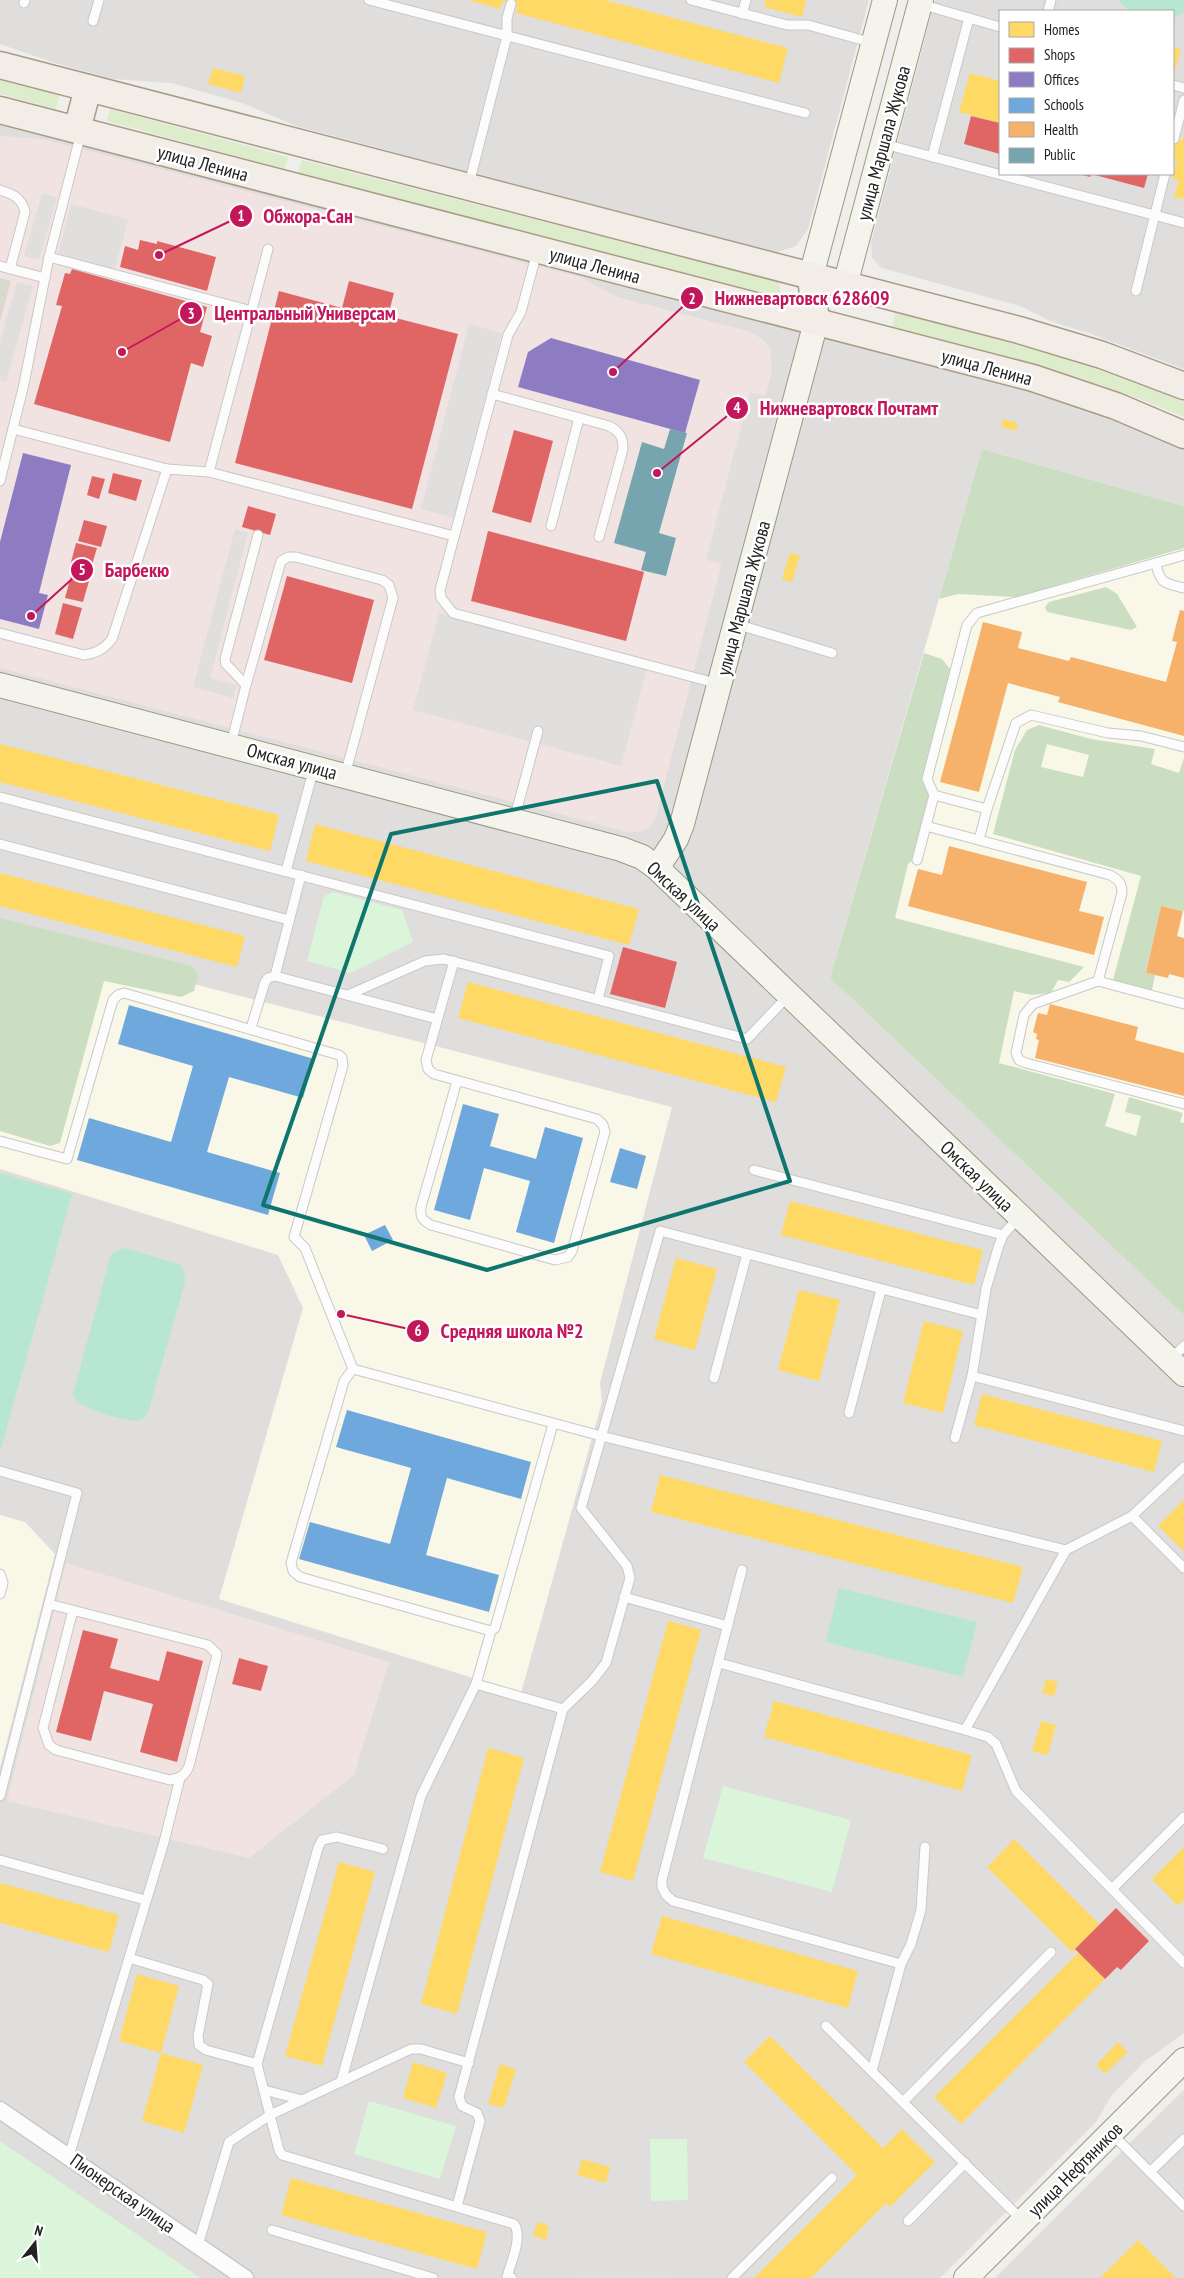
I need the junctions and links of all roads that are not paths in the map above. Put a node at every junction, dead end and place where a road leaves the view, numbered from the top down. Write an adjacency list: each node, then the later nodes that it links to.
1 (99, 0): 10 (lane)
2 (369, 0): 12 (lane)
3 (691, 0): 8 (lane)
4 (746, 0): 8 (lane)
5 (885, 2): 7 (main road); 13 (main road, улица Маршала Жукова)
6 (511, 4): 12 (lane)
7 (919, 5): 9 (lane); 21 (main road, улица Маршала Жукова)
8 (742, 14): 13 (lane)
9 (969, 18): 11 (lane); 22 (lane)
10 (93, 21)
11 (999, 27)
12 (507, 36): 18 (lane); 26 (lane)
13 (873, 44): 35 (main road, улица Маршала Жукова)
14 (0, 65): 15 (main road)
15 (88, 88): 19 (main road); 26 (main road)
16 (1184, 100): 20 (lane)
17 (0, 110): 19 (main road, улица Ленина)
18 (805, 113)
19 (79, 131): 31 (main road, улица Ленина); 32 (lane)
20 (1174, 139)
21 (883, 144): 22 (lane); 37 (main road, улица Маршала Жукова)
22 (932, 157): 23 (lane)
23 (999, 175)
24 (1000, 175): 28 (lane)
25 (1165, 175): 28 (lane)
26 (469, 187): 35 (main road)
27 (0, 190): 34 (lane)
28 (1154, 216): 29 (lane); 38 (lane)
29 (1184, 223)
30 (268, 248): 39 (lane)
31 (538, 250): 40 (main road, улица Ленина); 42 (lane)
32 (49, 257): 36 (lane); 39 (lane)
33 (0, 266): 34 (lane)
34 (10, 269): 36 (lane)
35 (811, 276): 37 (main road); 40 (main road)
36 (45, 278): 44 (lane)
37 (845, 285): 40 (main road); 41 (main road)
38 (1136, 291)
39 (252, 311): 47 (lane)
40 (816, 322): 45 (main road, улица Ленина); 56 (main road, улица Маршала Жукова)
41 (1184, 386)
42 (492, 394): 43 (lane); 51 (lane)
43 (580, 418): 49 (lane); 52 (lane)
44 (13, 429): 46 (lane); 48 (lane)
45 (1184, 435)
46 (167, 469): 47 (lane); 57 (lane)
47 (209, 472): 51 (lane)
48 (0, 481)
49 (551, 526)
50 (258, 535): 61 (lane)
51 (454, 536): 59 (lane)
52 (600, 537)
53 (1184, 556): 54 (lane)
54 (1156, 563): 55 (lane); 67 (lane)
55 (1184, 588)
56 (736, 624): 58 (lane); 59 (main road, улица Маршала Жукова)
57 (0, 633)
58 (832, 652)
59 (720, 684): 75 (main road, улица Маршала Жукова)
60 (0, 685): 63 (main road, Омская улица)
61 (246, 685): 63 (lane); 66 (lane)
62 (538, 731): 70 (lane)
63 (231, 744): 65 (main road, Омская улица)
64 (1184, 747): 69 (lane)
65 (314, 767): 66 (main road, Омская улица); 76 (lane)
66 (345, 775): 70 (main road, Омская улица)
67 (934, 795): 69 (lane); 71 (lane)
68 (0, 797): 76 (lane)
69 (987, 808): 72 (lane)
70 (514, 820): 75 (main road, Омская улица)
71 (926, 826): 72 (lane); 74 (lane)
72 (979, 840): 81 (lane)
73 (0, 844): 78 (lane)
74 (917, 860)
75 (657, 868): 83 (main road, Омская улица)
76 (286, 871): 77 (lane)
77 (301, 875): 78 (lane); 84 (lane)
78 (290, 920): 80 (lane)
79 (454, 961): 82 (lane); 84 (lane); 86 (lane)
80 (275, 976): 82 (lane); 87 (lane)
81 (1098, 981): 85 (lane); 89 (lane)
82 (348, 995): 86 (lane)
83 (788, 996): 84 (lane); 92 (main road, Омская улица)
84 (598, 999)
85 (1184, 1004)
86 (437, 1019): 88 (lane)
87 (251, 1028): 90 (lane); 98 (lane)
88 (458, 1081): 88 (lane)
89 (1184, 1104)
90 (0, 1141)
91 (754, 1170): 93 (lane)
92 (1019, 1217): 93 (lane); 97 (main road, Омская улица)
93 (1003, 1235): 96 (lane)
94 (747, 1254): 95 (lane); 100 (lane); 104 (lane)
95 (881, 1290): 96 (lane); 101 (lane)
96 (982, 1315): 99 (lane)
97 (1179, 1360)
98 (353, 1369): 102 (lane); 118 (lane)
99 (972, 1376): 103 (lane); 105 (lane)
100 (714, 1378)
101 (849, 1413)
102 (553, 1424): 104 (lane); 118 (lane)
103 (1184, 1431)
104 (602, 1436): 109 (lane); 114 (lane)
105 (955, 1438)
106 (1184, 1467): 108 (lane)
107 (0, 1471): 115 (lane)
108 (1132, 1516): 109 (lane); 110 (lane)
109 (1066, 1550): 122 (lane)
110 (1184, 1568)
111 (742, 1570): 117 (lane)
112 (0, 1574): 113 (lane)
113 (0, 1594)
114 (624, 1597): 117 (lane); 121 (lane)
115 (49, 1604): 116 (lane); 124 (lane)
116 (73, 1610): 123 (lane); 123 (lane)
117 (728, 1626): 119 (lane)
118 (491, 1631): 120 (lane)
119 (719, 1663): 122 (lane); 134 (lane)
120 (476, 1684): 121 (lane); 140 (lane)
121 (563, 1709): 137 (lane)
122 (965, 1730): 129 (lane)
123 (180, 1778): 130 (lane)
124 (0, 1796)
125 (1184, 1817): 129 (lane)
126 (925, 1848): 134 (lane)
127 (383, 1849): 138 (lane)
128 (0, 1860): 130 (lane)
129 (1112, 1890): 133 (lane)
130 (145, 1900): 132 (lane)
131 (1051, 1952): 143 (lane)
132 (129, 1958): 138 (lane); 148 (lane)
133 (1184, 1963)
134 (901, 1964): 139 (lane)
135 (826, 2026): 139 (lane)
136 (1184, 2060): 146 (main road, улица Нефтяников)
137 (469, 2063): 140 (lane); 152 (lane)
138 (257, 2064): 141 (lane)
139 (872, 2071): 143 (lane)
140 (342, 2082): 142 (lane)
141 (264, 2090): 142 (lane); 145 (lane)
142 (302, 2100): 145 (lane)
143 (903, 2102): 149 (lane)
144 (0, 2110): 148 (street, Пионерская улица)
145 (270, 2115): 152 (lane); 157 (lane)
146 (1111, 2133): 150 (lane); 155 (main road, улица Нефтяников)
147 (1184, 2139): 150 (lane)
148 (69, 2156): 157 (street, Пионерская улица)
149 (965, 2163): 154 (lane); 155 (lane)
150 (1150, 2172): 153 (lane)
151 (832, 2178): 161 (lane)
152 (457, 2206): 160 (lane)
153 (1184, 2206)
154 (908, 2221)
155 (1023, 2221): 162 (main road, улица Нефтяников)
156 (272, 2230): 159 (lane)
157 (198, 2245): 158 (street, Пионерская улица)
158 (246, 2278)
159 (433, 2278)
160 (508, 2278)
161 (732, 2278)
162 (966, 2278)

